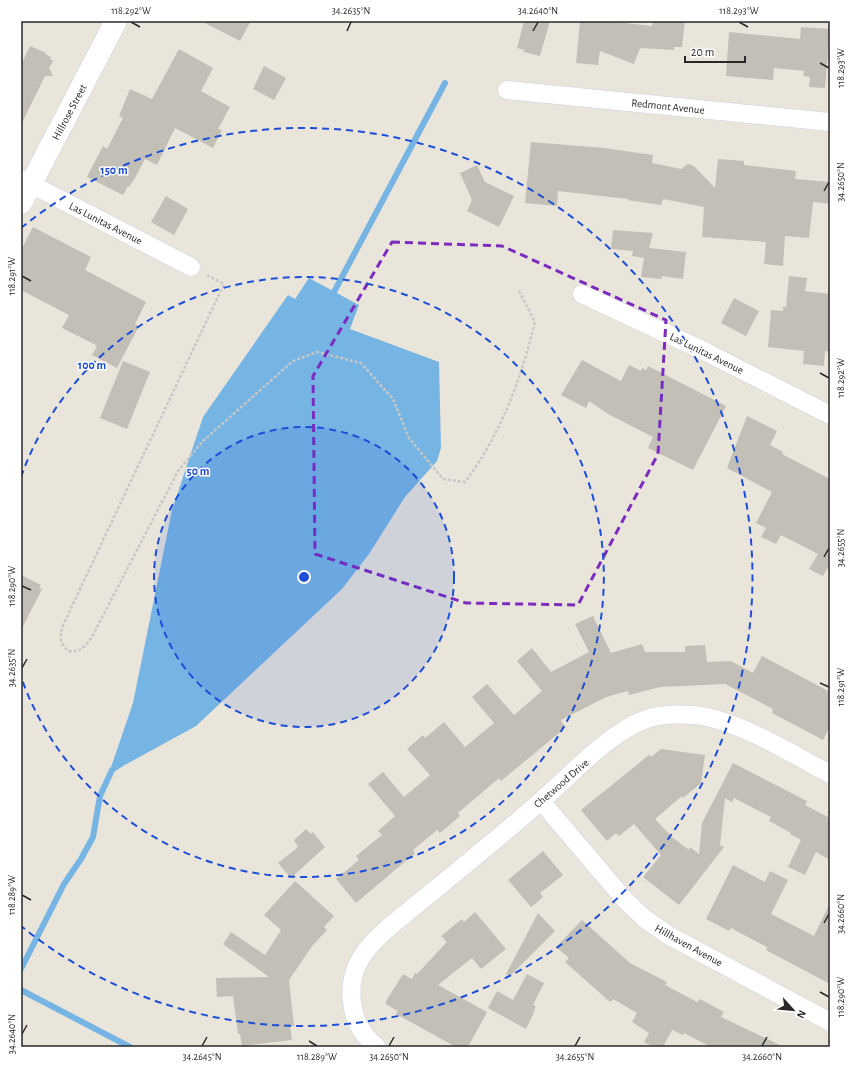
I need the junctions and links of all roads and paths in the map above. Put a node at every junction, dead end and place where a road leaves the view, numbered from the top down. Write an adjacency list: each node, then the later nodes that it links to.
1 (116, 21): 4 (street, Hillrose Street)
2 (507, 90): 3 (street, Redmont Avenue)
3 (830, 122)
4 (26, 181): 5 (street, Hillrose Street); 6 (street, Las Lunitas Avenue)
5 (21, 203)
6 (191, 267): 7 (path)
7 (520, 291)
8 (582, 294): 9 (street, Las Lunitas Avenue)
9 (830, 415)
10 (830, 774): 11 (street, Chetwood Drive)
11 (541, 801): 12 (street, Hillhaven Avenue); 13 (street, Chetwood Drive)
12 (830, 1022)
13 (377, 1047)

